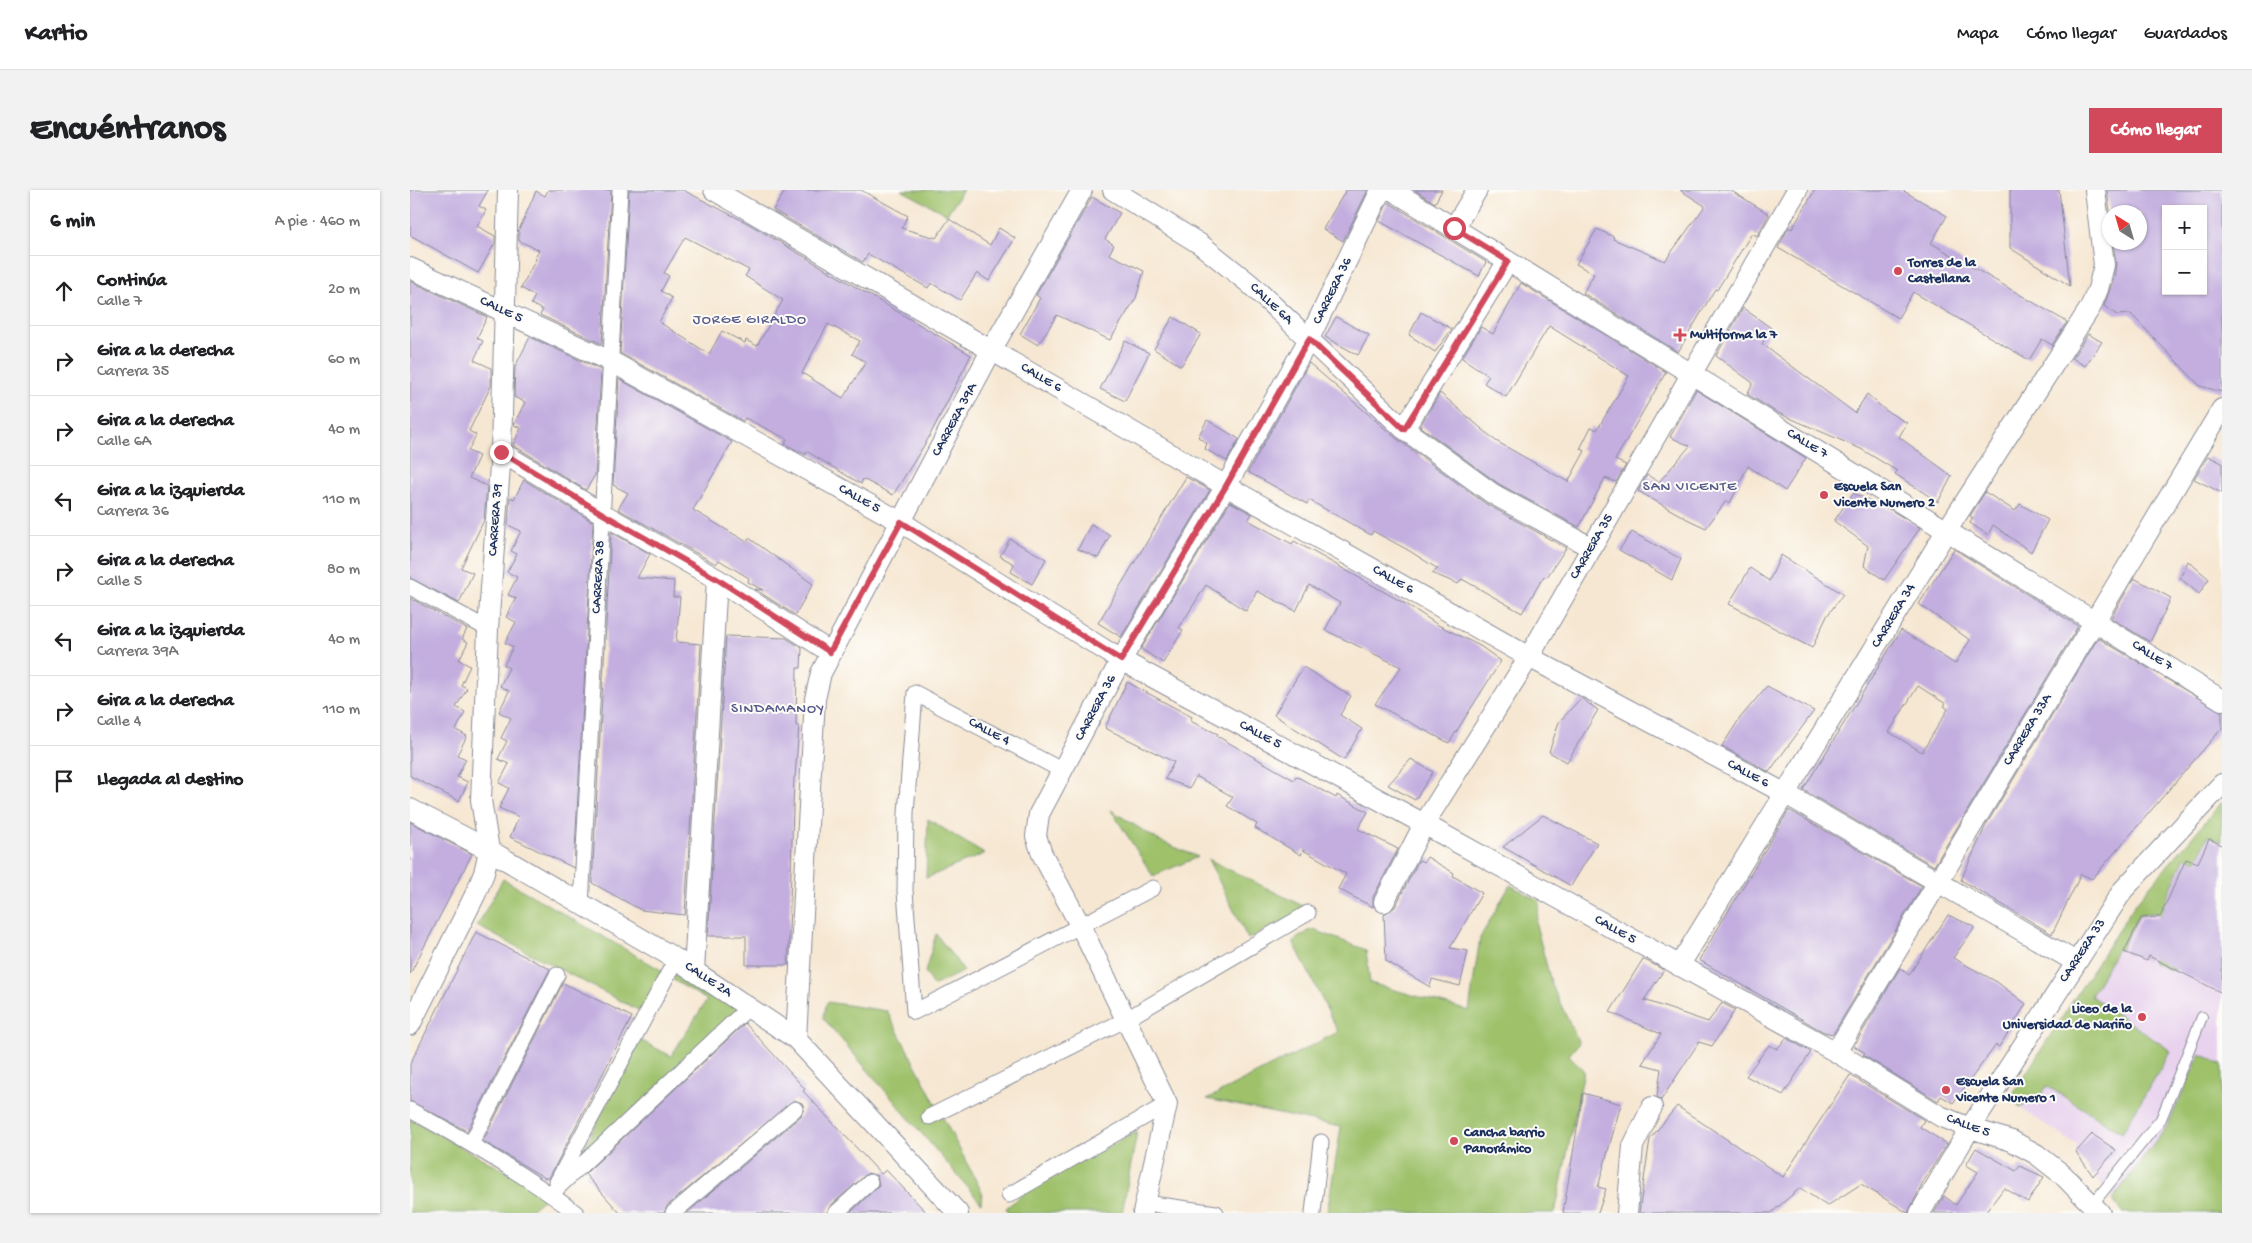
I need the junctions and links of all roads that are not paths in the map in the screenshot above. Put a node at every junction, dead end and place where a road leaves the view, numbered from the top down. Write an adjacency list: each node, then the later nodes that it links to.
1 (508, 190): 14 (street, CARRERA 39)
2 (620, 190): 17 (street, CARRERA 38)
3 (714, 190): 16 (street, CALLE 6)
4 (1082, 190): 16 (street, CARRERA 39A)
5 (1114, 190): 15 (street, CALLE 6A)
6 (1382, 190): 15 (street, CARRERA 36)
7 (1392, 190): 11 (street, CALLE 7)
8 (1477, 190): 11 (street)
9 (1797, 190): 18 (street, CARRERA 35)
10 (2095, 190): 25 (street, CARRERA 34)
11 (1454, 228): 12 (street, CALLE 7)
12 (1508, 261): 18 (street, CALLE 7); 20 (street)
13 (410, 268): 14 (street, CALLE 5)
14 (506, 312): 17 (street, CALLE 5); 21 (street, CARRERA 39)
15 (1309, 339): 20 (street, CALLE 6A); 22 (street, CARRERA 36)
16 (992, 349): 22 (street, CALLE 6); 24 (street, CARRERA 39A)
17 (612, 362): 23 (street, CARRERA 38); 24 (street, CALLE 5)
18 (1692, 374): 25 (street, CALLE 7); 26 (street, CARRERA 35)
19 (2222, 409): 29 (street, CARRERA 33A)
20 (1404, 429): 26 (street, CALLE 6A)
21 (501, 452): 23 (street); 30 (street, CARRERA 39)
22 (1226, 486): 32 (street, CALLE 6); 33 (street, CARRERA 36)
23 (603, 514): 27 (street); 44 (street, CARRERA 38)
24 (901, 522): 31 (street, CARRERA 39A); 33 (street, CALLE 5)
25 (1947, 530): 29 (street, CALLE 7); 37 (street, CARRERA 34)
26 (1592, 548): 32 (street, CARRERA 35)
27 (717, 579): 31 (street); 50 (street)
28 (410, 587): 30 (street)
29 (2095, 620): 34 (street, CALLE 7); 41 (street, CARRERA 33A)
30 (488, 629): 40 (street, CARRERA 39)
31 (830, 652): 56 (street, CARRERA 39A)
32 (1529, 657): 37 (street, CALLE 6); 39 (street, CARRERA 35)
33 (1121, 660): 35 (street, CARRERA 36); 39 (street, CALLE 5)
34 (2222, 700)
35 (1063, 772): 46 (street, CARRERA 36); 46 (street, CALLE 4)
36 (2222, 784): 48 (street, CARRERA 33)
37 (1786, 794): 41 (street, CALLE 6); 49 (street, CARRERA 34)
38 (410, 809): 40 (street, CALLE 2A)
39 (1424, 824): 43 (street, CARRERA 35); 49 (street, CALLE 5)
40 (489, 850): 44 (street, CALLE 2A); 55 (street)
41 (1938, 880): 48 (street, CALLE 6); 57 (street, CARRERA 33A)
42 (1153, 888): 46 (street)
43 (1384, 902)
44 (581, 905): 47 (street, CALLE 2A)
45 (1308, 913): 54 (street)
46 (1080, 925): 54 (street)
47 (676, 959): 50 (street, CALLE 2A); 67 (street)
48 (2076, 962): 63 (street, CARRERA 33)
49 (1679, 966): 57 (street, CALLE 5)
50 (694, 971): 52 (street, CALLE 2A)
51 (557, 975): 65 (street)
52 (749, 1007): 56 (street, CALLE 2A); 67 (street)
53 (2202, 1017): 70 (lane)
54 (1125, 1020): 58 (street); 62 (street)
55 (410, 1025)
56 (796, 1039): 74 (street, CALLE 2A)
57 (1836, 1052): 63 (street, CALLE 5)
58 (1167, 1104): 68 (street); 69 (street)
59 (1652, 1107): 77 (street)
60 (795, 1109): 72 (street)
61 (410, 1110): 65 (street)
62 (929, 1117)
63 (1970, 1128): 70 (street, CALLE 5); 78 (street, CARRERA 33)
64 (1321, 1142): 76 (street)
65 (471, 1144): 67 (street)
66 (870, 1182): 73 (street)
67 (550, 1194): 71 (street)
68 (1009, 1195)
69 (1144, 1208): 75 (street)
70 (2096, 1209)
71 (576, 1213)
72 (673, 1213)
73 (836, 1213)
74 (958, 1213)
75 (1216, 1213)
76 (1314, 1213)
77 (1627, 1213)
78 (1920, 1213)

